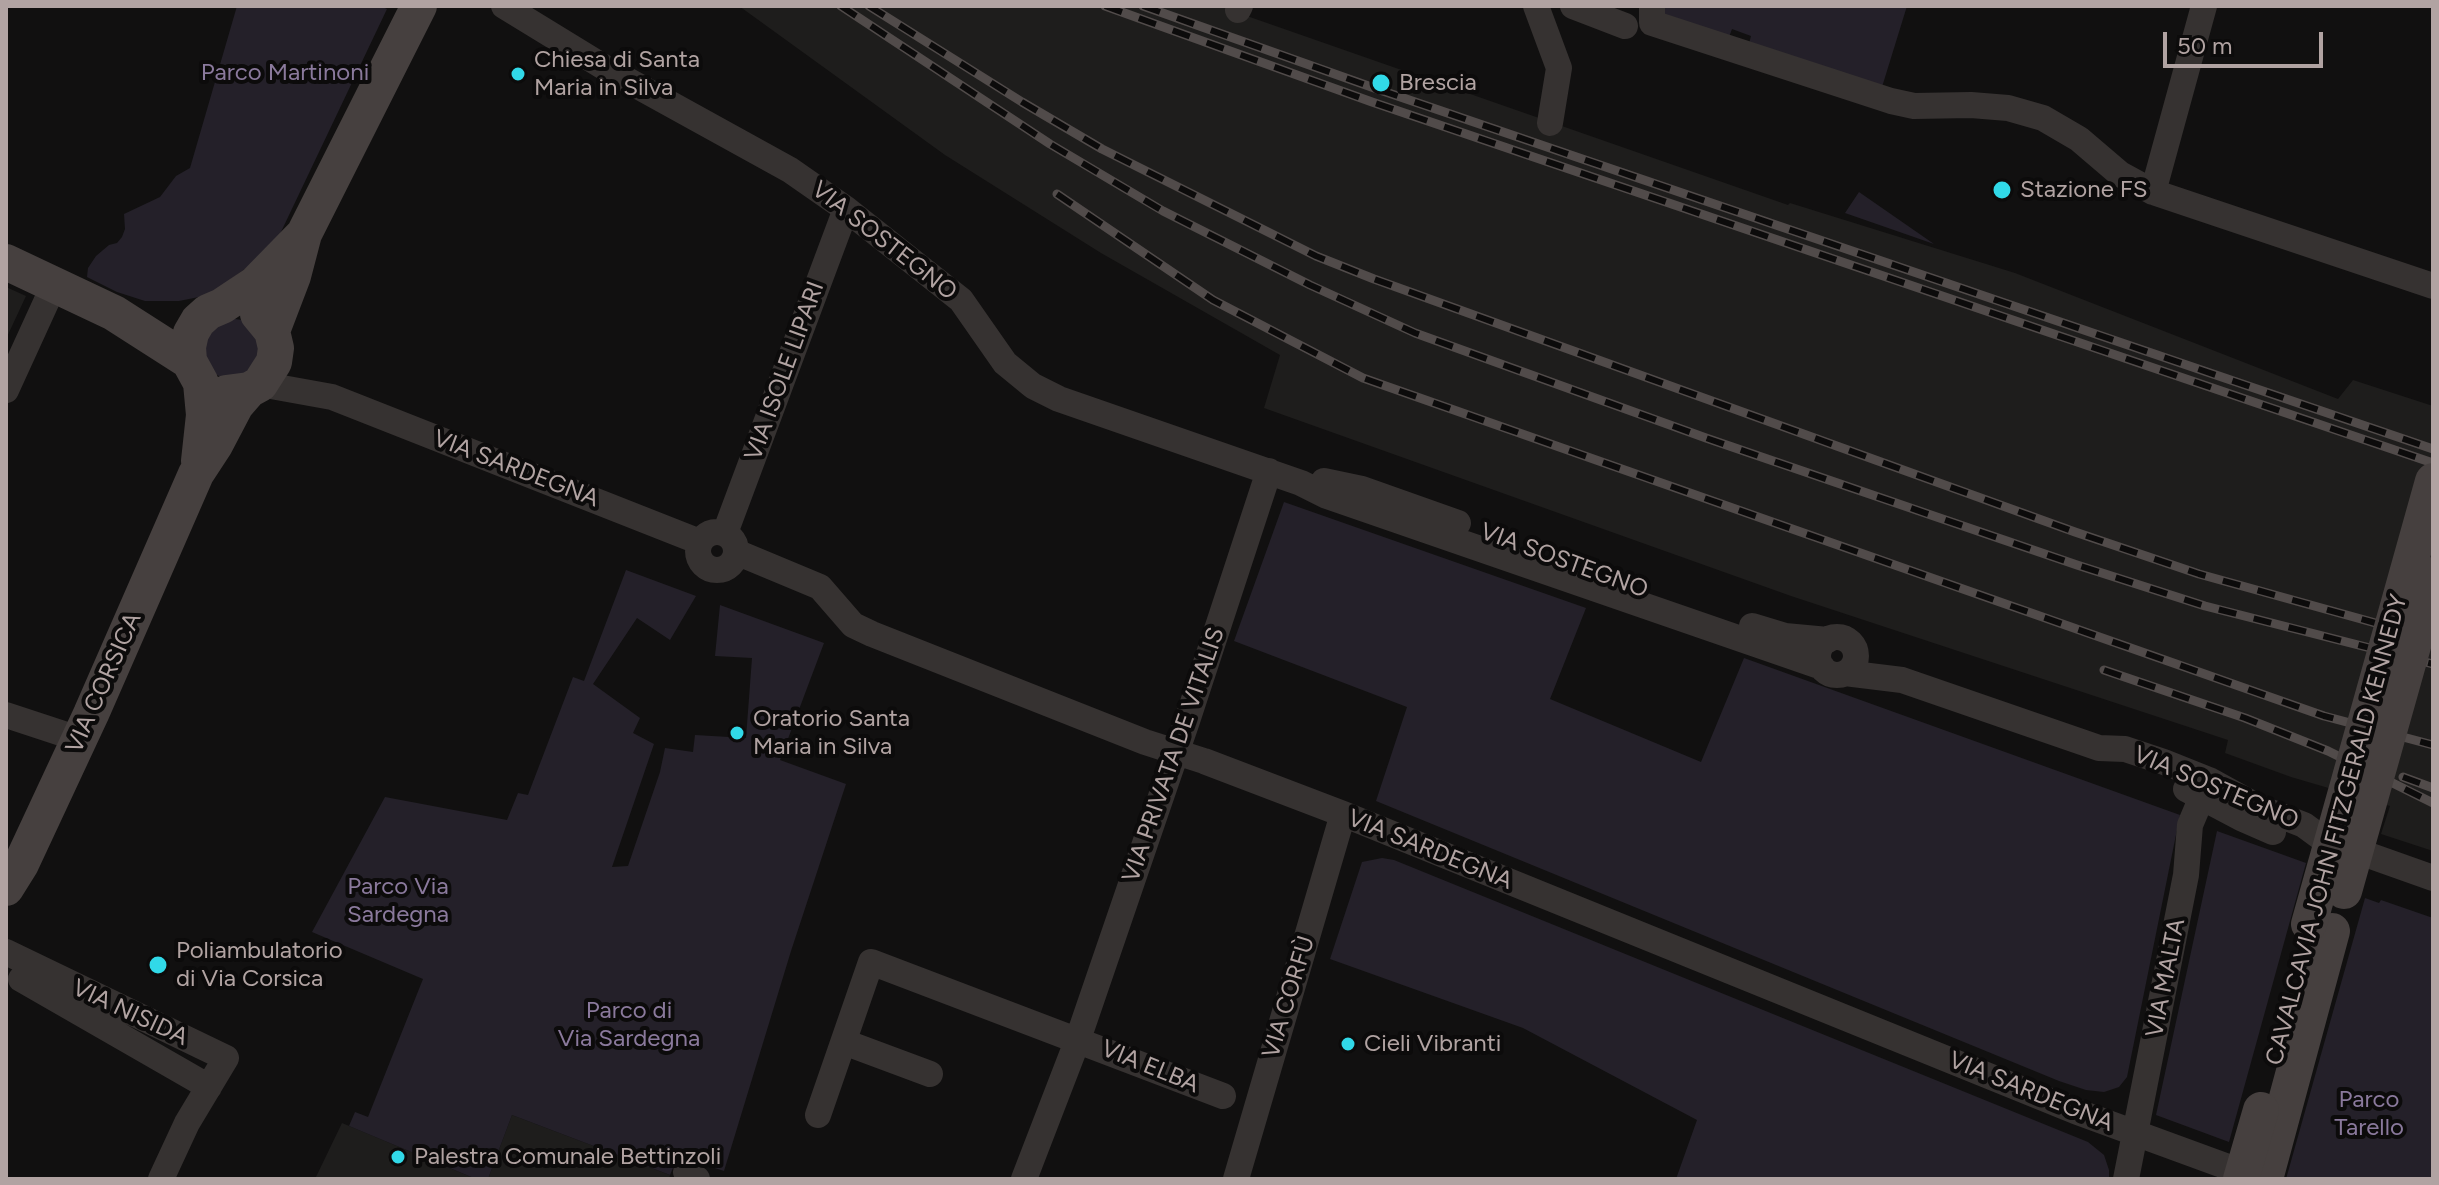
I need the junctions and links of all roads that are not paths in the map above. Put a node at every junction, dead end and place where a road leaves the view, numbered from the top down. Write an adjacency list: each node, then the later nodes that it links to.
1 (419, 6): 11 (street, VIA CORSICA)
2 (504, 6): 10 (street, VIA SOSTEGNO)
3 (1536, 6): 8 (street)
4 (1652, 6): 9 (street)
5 (2204, 6): 9 (street)
6 (1576, 7): 7 (street)
7 (1625, 26)
8 (1550, 123)
9 (2153, 192): 14 (street)
10 (846, 209): 22 (street, VIA SOSTEGNO); 26 (street, VIA ISOLE LIPARI)
11 (304, 234): 15 (street, VIA CORSICA); 17 (street, VIA CORSICA)
12 (6, 262): 13 (street)
13 (54, 285): 16 (street); 20 (street)
14 (2433, 286)
15 (215, 309): 16 (street); 17 (street); 18 (street, VIA CORSICA)
16 (114, 313): 18 (street)
17 (274, 340): 19 (street, VIA CORSICA); 21 (street, VIA SARDEGNA)
18 (195, 372): 19 (street); 23 (street, VIA CORSICA)
19 (255, 387): 21 (street, VIA SARDEGNA); 23 (street, VIA CORSICA)
20 (6, 390)
21 (332, 397): 26 (street, VIA SARDEGNA)
22 (1269, 471): 25 (street, VIA SOSTEGNO); 31 (street, VIA PRIVATA DE VITALIS)
23 (196, 474): 30 (street, VIA CORSICA)
24 (2433, 481): 49 (street, CAVALCAVIA JOHN FITZGERALD KENNEDY, bridge)
25 (1301, 483): 28 (street, VIA SOSTEGNO); 28 (street, VIA SOSTEGNO)
26 (731, 543): 31 (street, VIA SARDEGNA)
27 (2433, 575): 50 (street, CAVALCAVIA JOHN FITZGERALD KENNEDY, bridge)
28 (1841, 664): 32 (street, VIA SOSTEGNO)
29 (6, 715): 30 (street)
30 (79, 739): 35 (street, VIA CORSICA)
31 (1176, 754): 33 (street, VIA SARDEGNA); 38 (street, VIA PRIVATA DE VITALIS)
32 (2206, 788): 34 (street, VIA SOSTEGNO); 44 (street, VIA MALTA)
33 (1343, 814): 44 (street, VIA SARDEGNA); 47 (street, VIA CORFÙ)
34 (2433, 878)
35 (6, 888)
36 (6, 952): 41 (street, VIA NISIDA)
37 (6, 969): 41 (street, VIA NISIDA)
38 (1078, 1039): 39 (street); 42 (street, VIA ELBA); 46 (street, VIA PRIVATA DE VITALIS)
39 (844, 1042): 40 (street); 43 (street)
40 (930, 1074)
41 (209, 1087): 45 (street, VIA NISIDA)
42 (1223, 1096)
43 (818, 1115)
44 (2136, 1134): 48 (street, VIA MALTA); 50 (street, VIA SARDEGNA)
45 (161, 1179)
46 (1024, 1179)
47 (1236, 1179)
48 (2126, 1179)
49 (2241, 1179)
50 (2262, 1179)

